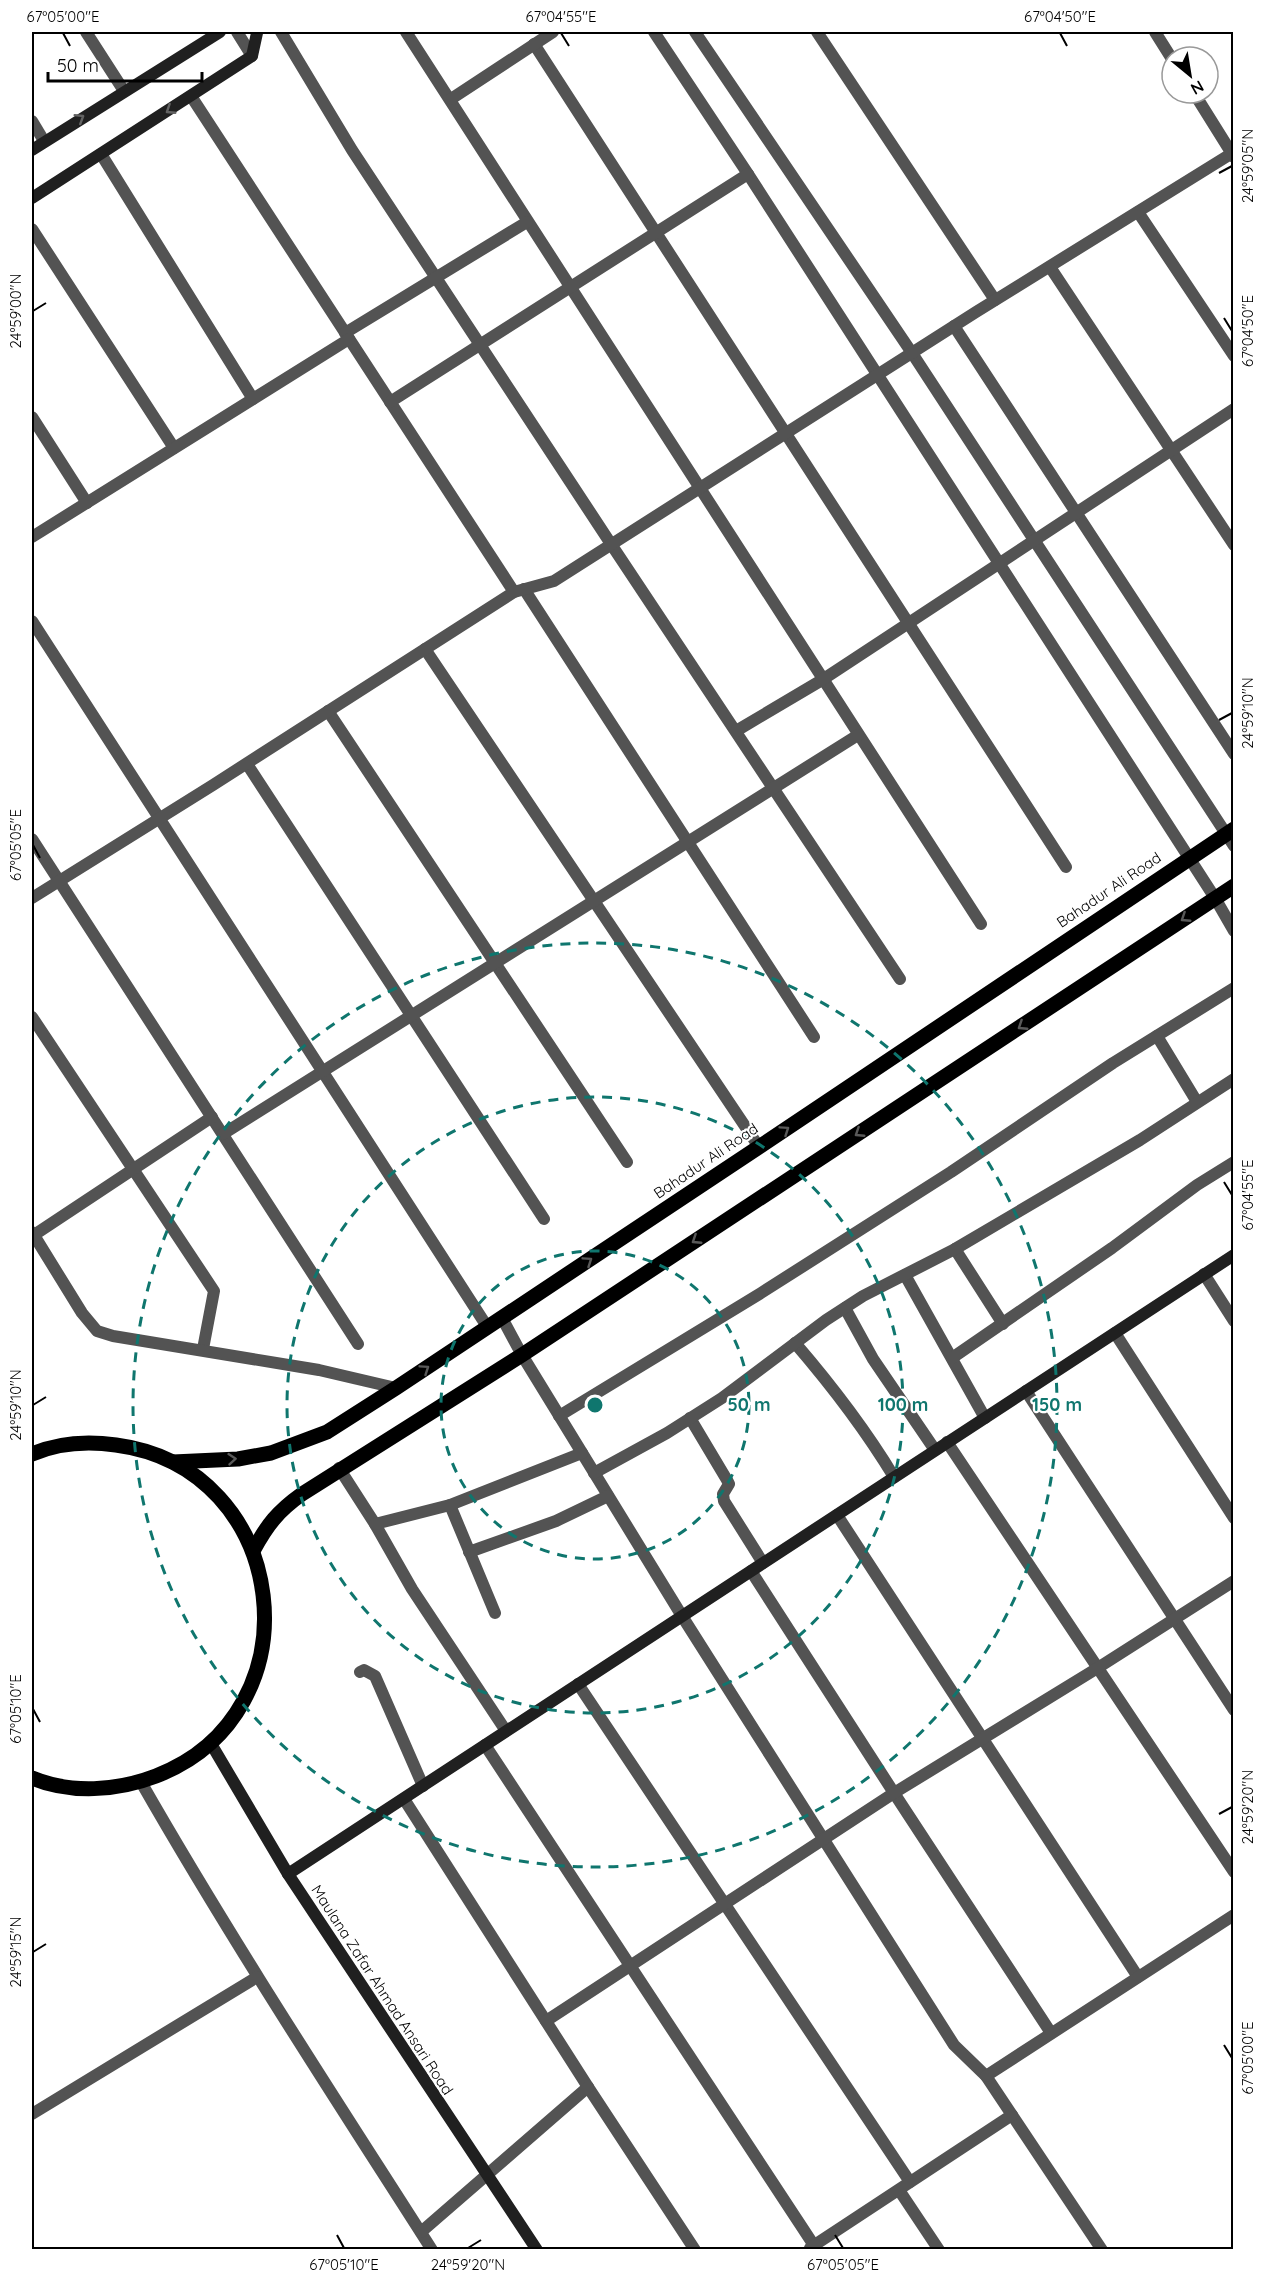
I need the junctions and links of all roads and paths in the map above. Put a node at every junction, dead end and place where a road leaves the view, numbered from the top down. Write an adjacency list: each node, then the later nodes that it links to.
1 (86, 32): 15 (street)
2 (220, 32): 15 (street)
3 (237, 32): 14 (street)
4 (256, 32): 14 (street)
5 (281, 32): 31 (street)
6 (406, 32): 17 (street)
7 (553, 32): 12 (street)
8 (654, 32): 24 (street)
9 (695, 32): 37 (street)
10 (817, 32): 33 (street)
11 (1155, 32): 13 (street)
12 (534, 44): 17 (street); 29 (street)
13 (1163, 45)
14 (252, 56): 16 (street)
15 (124, 91): 20 (street, one-way to 15)
16 (191, 96): 22 (street, one-way to 22); 35 (street)
17 (451, 99): 27 (street)
18 (1202, 105): 23 (street)
19 (32, 121): 20 (street)
20 (44, 141): 21 (street)
21 (32, 150)
22 (101, 154): 25 (street); 40 (street)
23 (1233, 154): 26 (street)
24 (748, 174): 29 (street); 39 (street)
25 (32, 198)
26 (1138, 212): 30 (street); 38 (street)
27 (527, 222): 31 (street); 32 (street)
28 (32, 229): 45 (street)
29 (656, 233): 32 (street); 44 (street)
30 (1050, 267): 33 (street); 46 (street)
31 (436, 277): 35 (street); 36 (street)
32 (570, 288): 36 (street); 47 (street)
33 (995, 300): 34 (street)
34 (954, 326): 37 (street); 49 (street)
35 (347, 336): 40 (street); 41 (street)
36 (480, 345): 41 (street); 52 (street)
37 (912, 353): 39 (street); 51 (street)
38 (1233, 356)
39 (877, 375): 44 (street); 54 (street)
40 (253, 399): 45 (street)
41 (390, 402): 55 (street)
42 (1233, 409): 46 (street)
43 (32, 417): 48 (street)
44 (785, 433): 47 (street); 57 (street)
45 (174, 448): 48 (street)
46 (1171, 450): 49 (street); 53 (street)
47 (699, 488): 52 (street); 59 (street)
48 (87, 503): 50 (street)
49 (1076, 513): 51 (street); 63 (street)
50 (32, 537)
51 (1035, 541): 54 (street); 67 (street)
52 (610, 544): 55 (street); 61 (street)
53 (1233, 545)
54 (999, 564): 57 (street); 70 (street)
55 (519, 591): 58 (street); 69 (street)
56 (32, 621): 66 (street)
57 (908, 623): 59 (street); 71 (street)
58 (425, 649): 60 (street); 76 (street)
59 (822, 680): 61 (street); 62 (street)
60 (328, 711): 64 (street); 79 (street)
61 (736, 731): 65 (street)
62 (858, 735): 65 (street); 77 (street)
63 (1233, 754)
64 (247, 764): 66 (street); 82 (street)
65 (773, 788): 69 (street); 80 (street)
66 (159, 819): 72 (street); 86 (street)
67 (1231, 836): 70 (main road, Bahadur Ali Road)
68 (32, 839): 72 (street)
69 (688, 842): 76 (street); 85 (street)
70 (1189, 858): 75 (street); 91 (main road, Bahadur Ali Road, one-way to 70)
71 (1066, 867)
72 (58, 881): 74 (street); 89 (street)
73 (1233, 886): 75 (main road)
74 (32, 898)
75 (1215, 898): 78 (street); 110 (main road, one-way to 110)
76 (594, 901): 79 (street); 91 (street)
77 (981, 924)
78 (1233, 931)
79 (495, 963): 82 (street); 92 (street)
80 (900, 978)
81 (1233, 988): 84 (street)
82 (412, 1016): 86 (street); 95 (street)
83 (32, 1017): 94 (street)
84 (1157, 1036): 88 (street); 114 (street)
85 (814, 1037)
86 (322, 1072): 90 (street); 105 (street)
87 (1233, 1079): 88 (street)
88 (1197, 1102): 97 (street)
89 (212, 1117): 90 (street); 94 (street)
90 (223, 1134): 108 (street)
91 (759, 1148): 102 (main road, Bahadur Ali Road, one-way to 91)
92 (627, 1162)
93 (1233, 1162): 104 (street)
94 (133, 1169): 96 (street); 109 (street)
95 (544, 1219)
96 (33, 1233): 109 (street)
97 (955, 1249): 100 (street); 104 (street)
98 (1233, 1255): 99 (street)
99 (1204, 1274): 103 (street); 106 (street)
100 (905, 1275): 101 (street); 111 (street)
101 (845, 1308): 107 (street); 118 (street)
102 (502, 1318): 105 (main road, Bahadur Ali Road); 110 (street)
103 (1233, 1321)
104 (1003, 1324): 111 (street)
105 (488, 1328): 112 (main road, Bahadur Ali Road, one-way to 105)
106 (1115, 1333): 113 (street); 128 (street)
107 (795, 1343): 115 (street); 124 (street)
108 (358, 1344)
109 (203, 1349): 112 (street)
110 (522, 1355): 114 (street); 122 (main road)
111 (952, 1358): 116 (street)
112 (396, 1388): 121 (main road, Bahadur Ali Road, one-way to 112)
113 (1026, 1391): 116 (street); 137 (street)
114 (559, 1416): 119 (street)
115 (690, 1418): 123 (street); 132 (street)
116 (985, 1418): 117 (street)
117 (947, 1442): 118 (street); 138 (street)
118 (935, 1450): 124 (street)
119 (582, 1453): 123 (street); 126 (street)
120 (32, 1454): 121 (main road)
121 (173, 1462): 130 (main road)
122 (339, 1468): 129 (street); 130 (main road)
123 (594, 1473): 125 (street)
124 (894, 1477): 127 (street)
125 (608, 1496): 131 (street); 136 (street)
126 (450, 1505): 129 (street); 131 (street)
127 (837, 1515): 132 (street); 143 (street)
128 (1233, 1518)
129 (375, 1524): 142 (street)
130 (253, 1551): 144 (main road)
131 (469, 1552): 135 (street)
132 (763, 1563): 133 (street)
133 (751, 1571): 136 (street); 149 (street)
134 (1233, 1581): 137 (street)
135 (495, 1613)
136 (682, 1616): 140 (street); 151 (street)
137 (1173, 1620): 138 (street); 141 (street)
138 (1096, 1669): 143 (street); 152 (street)
139 (360, 1672): 148 (street)
140 (578, 1684): 142 (street); 154 (street)
141 (1233, 1710)
142 (506, 1731): 145 (street)
143 (982, 1737): 149 (street); 158 (street)
144 (210, 1742): 147 (main road); 153 (street, Maulana Zafar Ahmad Ansari Road)
145 (485, 1745): 148 (street); 156 (street)
146 (32, 1778): 147 (main road)
147 (141, 1782): 157 (street)
148 (423, 1786): 150 (street)
149 (894, 1793): 151 (street); 160 (street)
150 (404, 1798): 153 (street); 159 (street)
151 (824, 1840): 154 (street); 161 (street)
152 (1233, 1872)
153 (288, 1874): 165 (street, Maulana Zafar Ahmad Ansari Road)
154 (725, 1904): 156 (street); 166 (street)
155 (1233, 1915): 158 (street)
156 (631, 1966): 159 (street); 169 (street)
157 (257, 1977): 163 (street); 168 (street)
158 (1138, 1977): 160 (street)
159 (546, 2021): 162 (street)
160 (1051, 2033): 161 (street)
161 (986, 2076): 164 (street)
162 (588, 2087): 165 (street); 172 (street)
163 (32, 2114)
164 (1012, 2115): 166 (street); 174 (street)
165 (488, 2176): 168 (street); 171 (street, Maulana Zafar Ahmad Ansari Road)
166 (910, 2182): 167 (street)
167 (899, 2190): 169 (street); 173 (street)
168 (421, 2232): 170 (street)
169 (813, 2248)
170 (432, 2250)
171 (537, 2250)
172 (695, 2250)
173 (939, 2250)
174 (1102, 2250)

